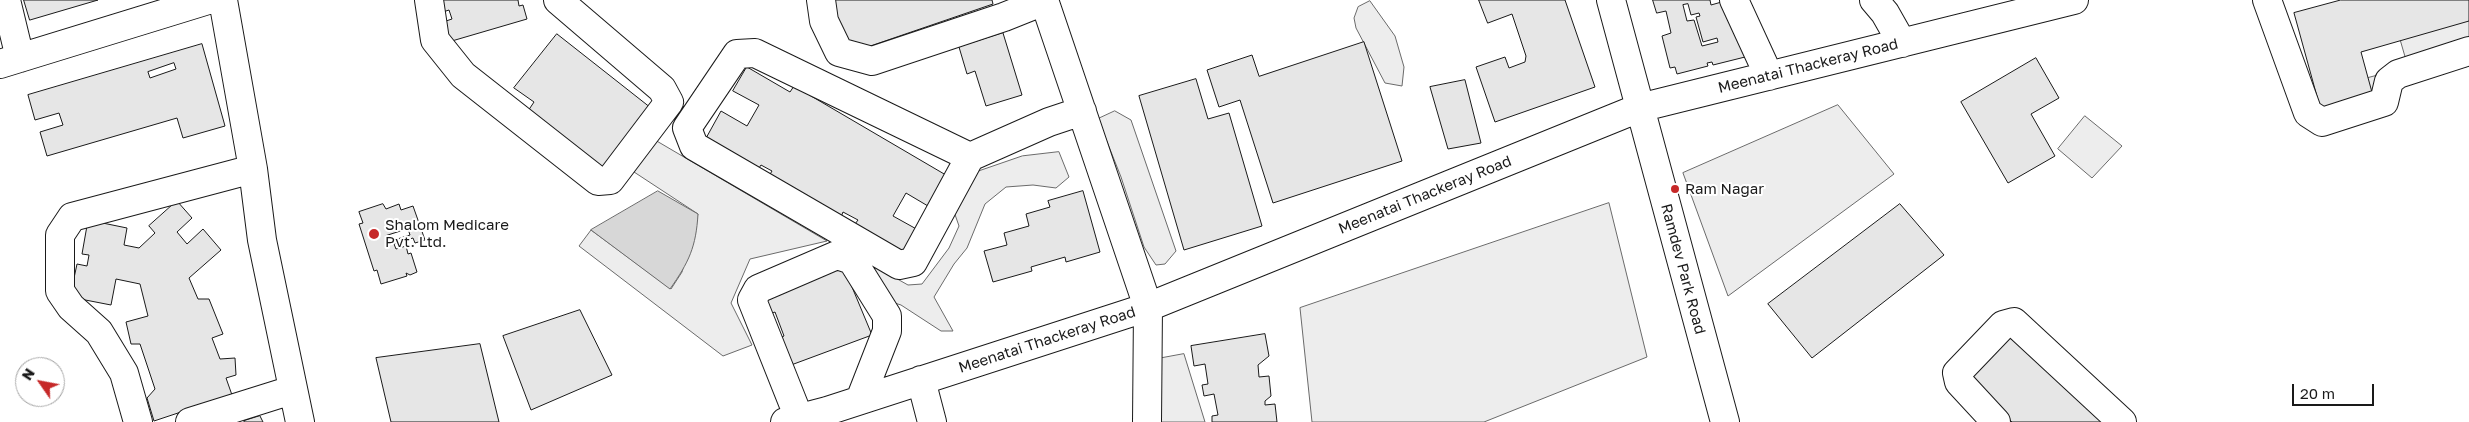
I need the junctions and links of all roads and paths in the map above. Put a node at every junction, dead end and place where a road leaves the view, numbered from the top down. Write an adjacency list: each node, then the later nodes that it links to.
1 (6, 0): 17 (street)
2 (208, 0): 17 (street)
3 (223, 0): 22 (street)
4 (428, 0): 5 (street)
5 (558, 0)
6 (821, 0): 7 (street)
7 (1044, 0): 20 (street)
8 (1611, 0): 19 (street, Ramdev Park Road)
9 (1734, 0): 18 (street)
10 (1874, 0): 15 (street)
11 (2074, 0): 13 (street, Meenatai Thackeray Road)
12 (2267, 0): 16 (street)
13 (2038, 4): 14 (street, Meenatai Thackeray Road)
14 (2004, 8): 15 (street, Meenatai Thackeray Road)
15 (1902, 43): 18 (street, Meenatai Thackeray Road)
16 (2469, 51)
17 (10, 61)
18 (1769, 76): 19 (street, Meenatai Thackeray Road)
19 (1639, 108): 23 (street, Meenatai Thackeray Road); 33 (street, Ramdev Park Road)
20 (1082, 111): 21 (street); 23 (street)
21 (970, 157): 21 (street)
22 (253, 169): 25 (street); 28 (street)
23 (1148, 307): 24 (street, Meenatai Thackeray Road); 32 (street)
24 (921, 380): 26 (street, Meenatai Thackeray Road); 31 (street)
25 (292, 390): 29 (street); 30 (street)
26 (860, 400): 27 (street, Meenatai Thackeray Road); 27 (street)
27 (792, 420)
28 (138, 422)
29 (190, 422)
30 (300, 422)
31 (932, 422)
32 (1147, 422)
33 (1725, 422)
34 (1996, 422): 35 (street)
35 (2122, 422)

